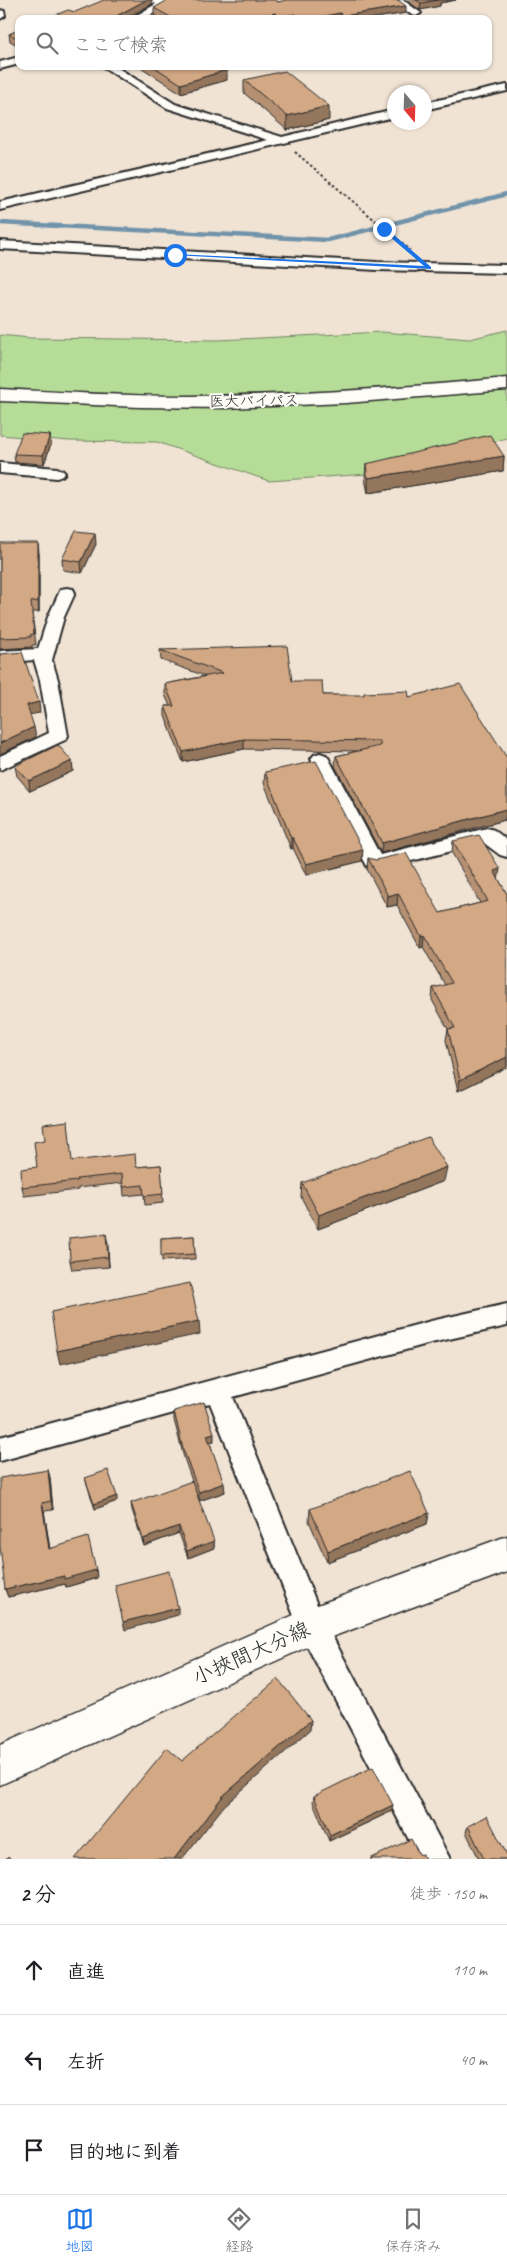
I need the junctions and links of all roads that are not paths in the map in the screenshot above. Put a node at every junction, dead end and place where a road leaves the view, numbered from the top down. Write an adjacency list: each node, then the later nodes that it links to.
1 (396, 0): 3 (street)
2 (164, 1): 4 (street)
3 (416, 13)
4 (141, 15)
5 (15, 61): 6 (street)
6 (2, 64)
7 (113, 70): 11 (street)
8 (507, 88): 9 (street)
9 (432, 105)
10 (387, 116): 11 (street)
11 (281, 140): 12 (street)
12 (0, 206)
13 (0, 245): 14 (street)
14 (507, 269)
15 (507, 384): 16 (main road, 医大バイパス)
16 (0, 395)
17 (0, 468): 18 (street)
18 (57, 473)
19 (67, 593): 20 (street)
20 (44, 654): 21 (street); 23 (street)
21 (0, 657)
22 (320, 759): 24 (street)
23 (0, 764)
24 (507, 850)
25 (507, 1315): 26 (street)
26 (217, 1389): 27 (street); 29 (street)
27 (0, 1449)
28 (507, 1554): 29 (main road, 小挾間大分線)
29 (312, 1626): 30 (main road, 小挾間大分線); 31 (street)
30 (0, 1765)
31 (435, 1859)

